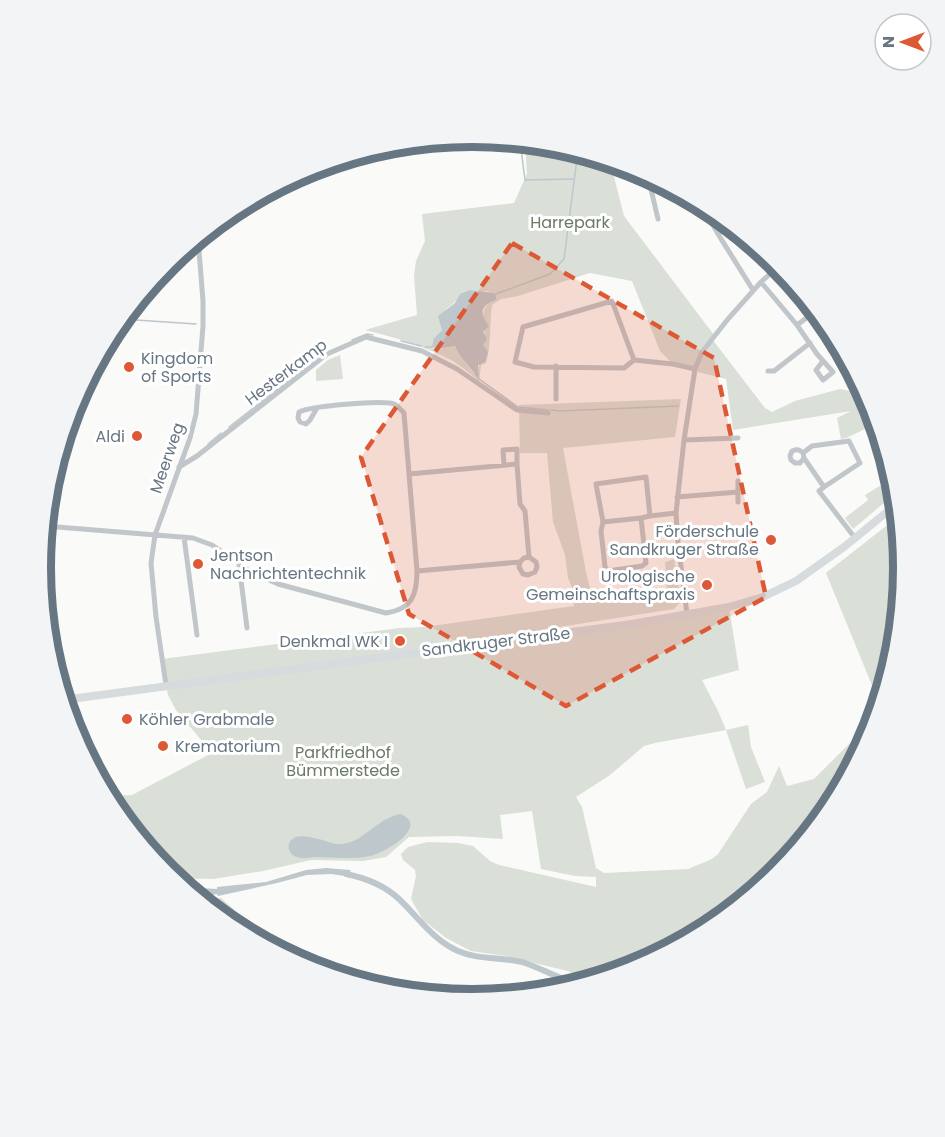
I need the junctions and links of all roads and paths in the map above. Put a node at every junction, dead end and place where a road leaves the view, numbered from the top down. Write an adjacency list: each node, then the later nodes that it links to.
1 (650, 186): 2 (street)
2 (658, 219)
3 (711, 221): 5 (street)
4 (723, 230): 5 (street)
5 (718, 234): 9 (street)
6 (199, 249): 25 (street, Meerweg)
7 (772, 272): 8 (street)
8 (761, 282): 9 (street); 11 (street)
9 (753, 290): 16 (street)
10 (810, 316): 11 (street)
11 (797, 325): 12 (street)
12 (810, 343): 14 (street); 17 (street)
13 (634, 360): 15 (street); 15 (street); 16 (street)
14 (824, 361)
15 (556, 366): 18 (street)
16 (695, 369): 22 (street)
17 (768, 371)
18 (556, 399)
19 (317, 408): 26 (street)
20 (548, 413): 25 (street, Hesterkamp)
21 (738, 438): 22 (street)
22 (684, 440): 30 (street)
23 (517, 464): 24 (street); 24 (street); 41 (street)
24 (504, 465): 26 (street)
25 (179, 467): 38 (street, Meerweg)
26 (409, 474): 44 (street)
27 (738, 481): 29 (street)
28 (824, 487): 28 (street); 40 (street)
29 (738, 492): 30 (street); 31 (street)
30 (677, 497): 33 (street)
31 (738, 502)
32 (890, 510): 40 (street, Sandkruger Straße)
33 (676, 513): 34 (street); 45 (street)
34 (650, 516): 35 (street); 36 (street)
35 (641, 518): 36 (street); 36 (street)
36 (603, 522)
37 (54, 527): 38 (street)
38 (155, 535): 39 (street); 48 (street, Meerweg)
39 (184, 537): 43 (street); 47 (street)
40 (855, 538): 45 (street, Sandkruger Straße)
41 (529, 557): 42 (street); 42 (street)
42 (520, 562): 44 (street)
43 (239, 564): 44 (street); 46 (street)
44 (417, 571)
45 (687, 614): 48 (street, Sandkruger Straße)
46 (247, 628)
47 (197, 635)
48 (166, 685): 49 (street, Sandkruger Straße)
49 (71, 699)

